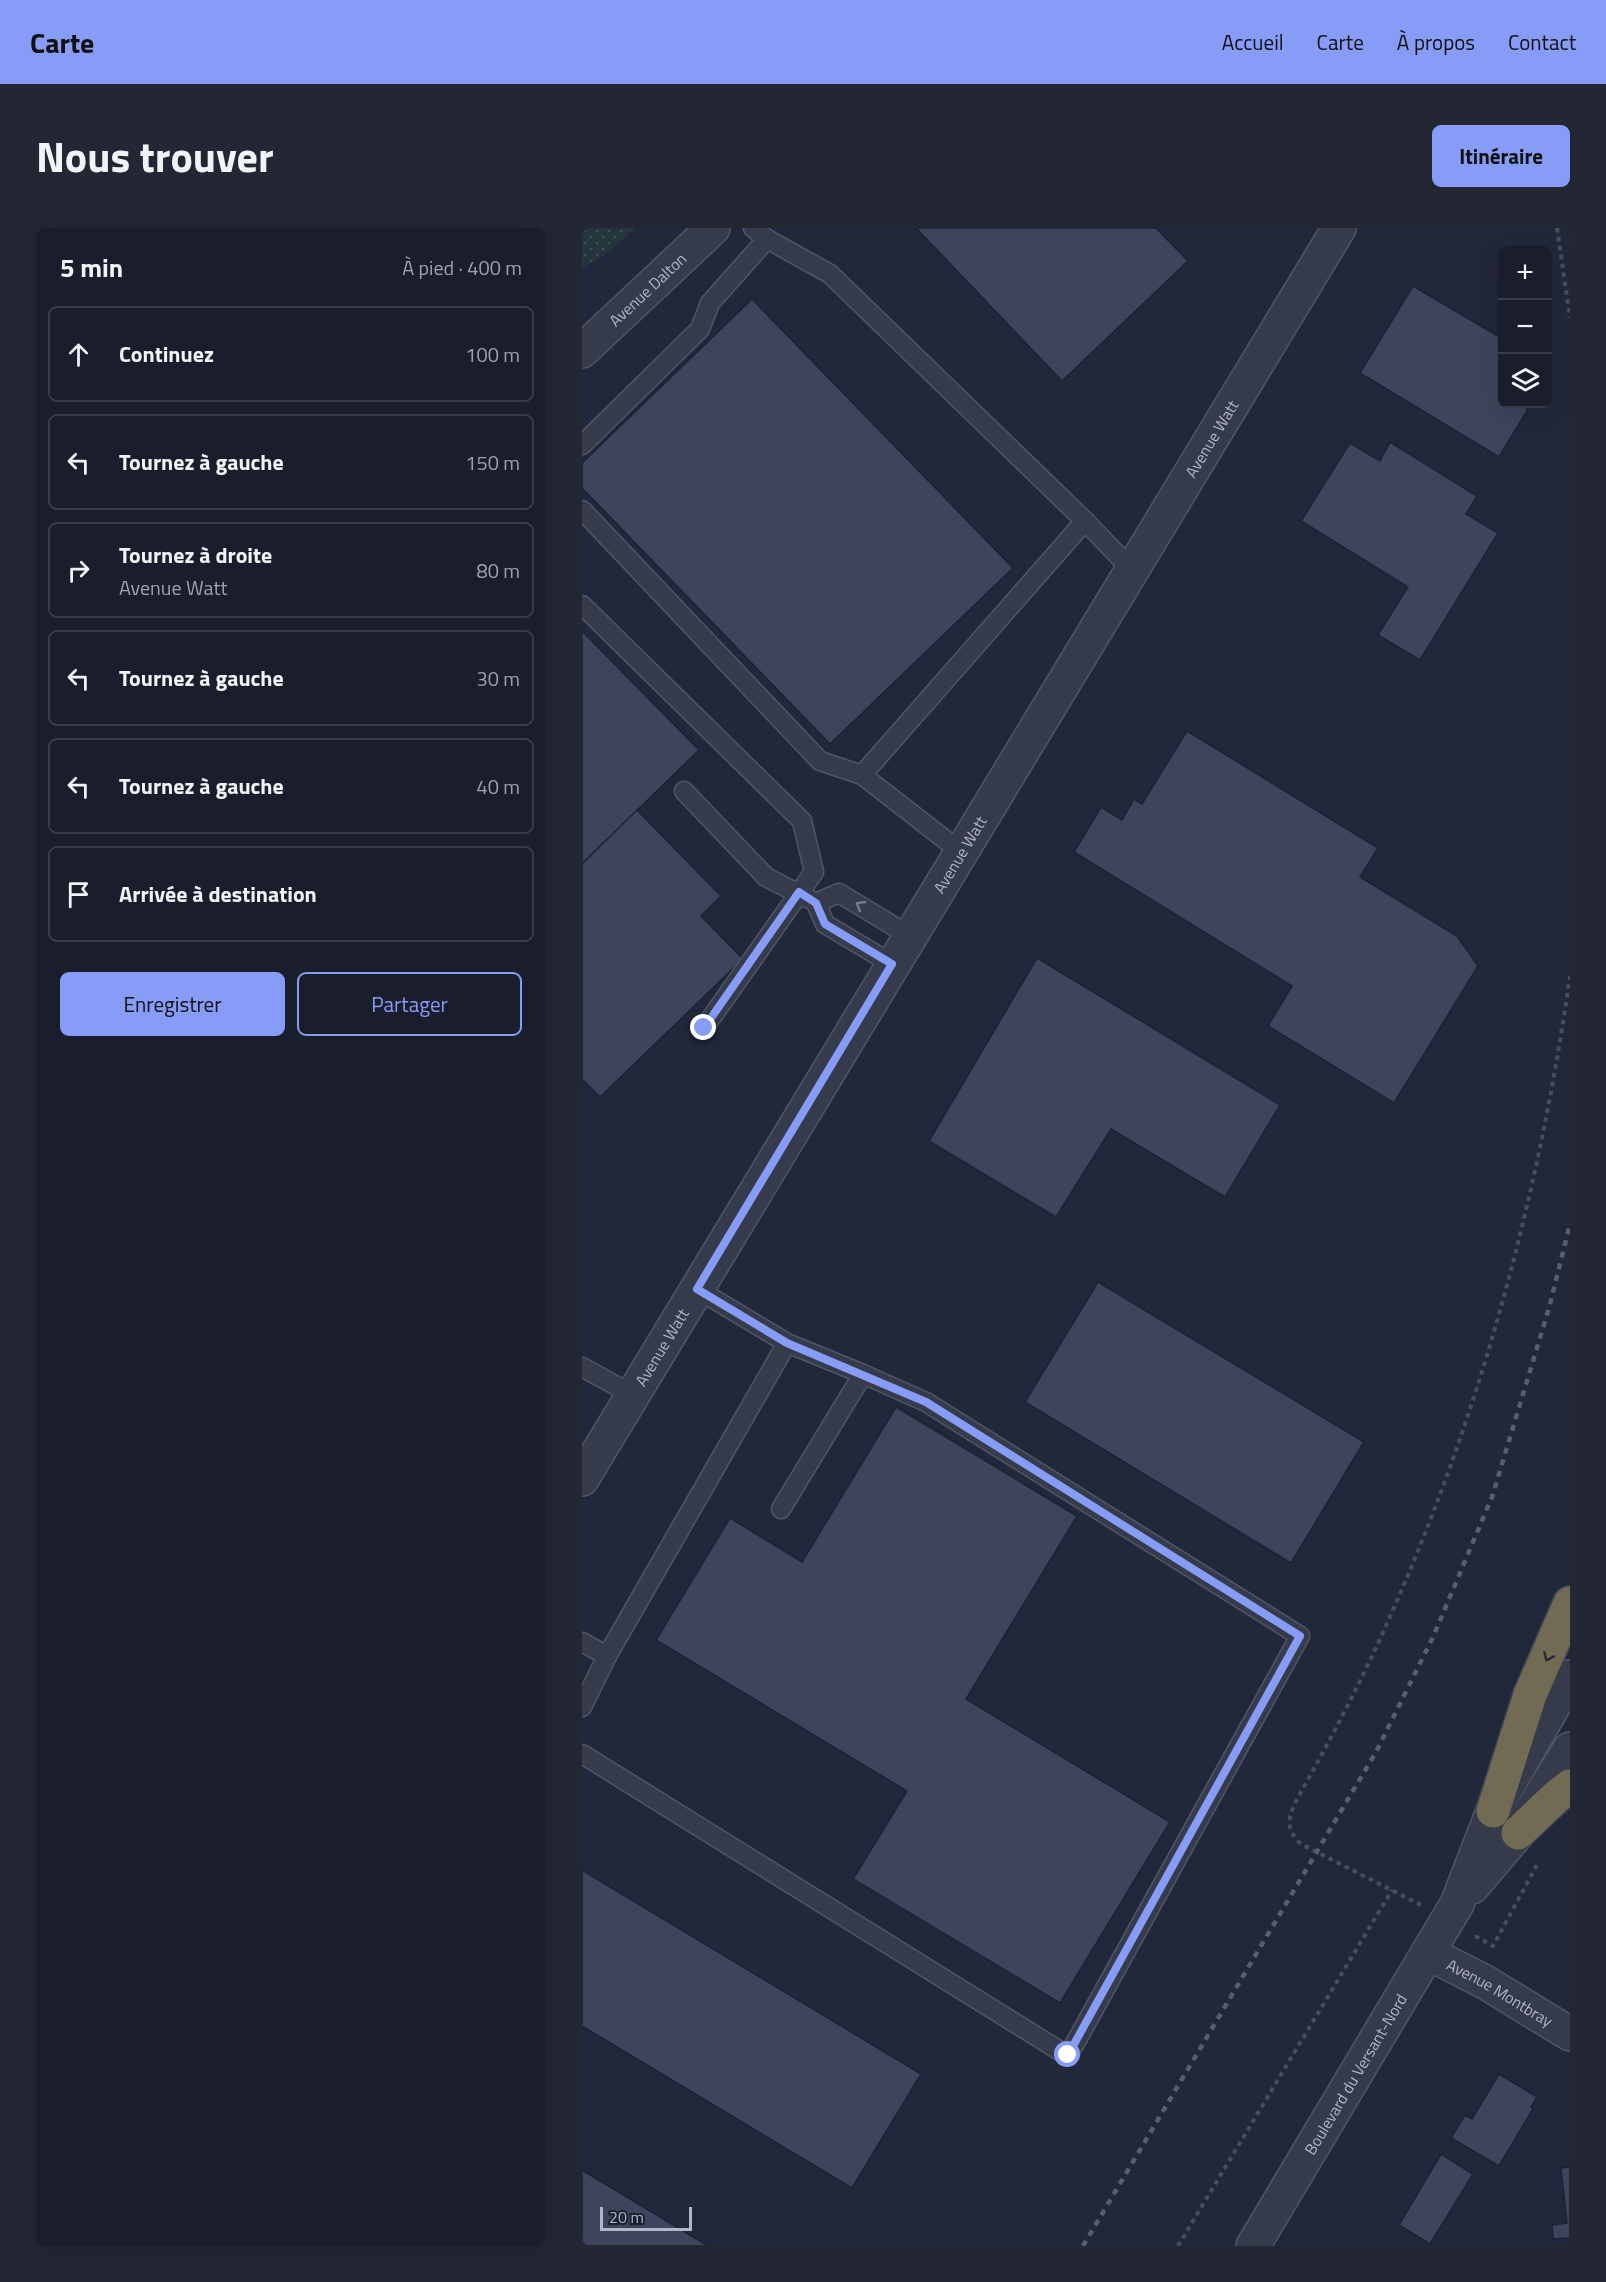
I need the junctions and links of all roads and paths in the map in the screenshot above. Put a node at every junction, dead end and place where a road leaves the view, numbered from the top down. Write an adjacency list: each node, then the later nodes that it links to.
1 (713, 228): 6 (street, Avenue Dalton)
2 (1339, 228): 10 (street, Avenue Watt)
3 (1557, 228): 5 (path)
4 (760, 234): 7 (lane); 9 (lane)
5 (1570, 318)
6 (582, 351)
7 (582, 445)
8 (582, 510): 12 (lane)
9 (1085, 521): 10 (lane); 12 (lane)
10 (1132, 570): 14 (street, Avenue Watt)
11 (582, 605): 15 (lane)
12 (862, 775): 14 (lane)
13 (684, 791): 15 (lane)
14 (962, 852): 17 (street, Avenue Watt)
15 (799, 892): 16 (lane); 20 (lane)
16 (816, 903): 17 (lane, one-way to 16); 18 (lane)
17 (910, 936): 18 (street, Avenue Watt)
18 (892, 964): 21 (street, Avenue Watt)
19 (1570, 976): 39 (path)
20 (704, 1028)
21 (697, 1289): 22 (lane); 25 (street, Avenue Watt)
22 (787, 1343): 24 (lane); 30 (lane)
23 (582, 1367): 25 (lane)
24 (863, 1374): 27 (lane); 34 (lane)
25 (633, 1395): 26 (street, Avenue Watt)
26 (582, 1479)
27 (781, 1509)
28 (1570, 1603): 36 (highway, one-way to 36)
29 (582, 1642): 30 (lane)
30 (607, 1656): 32 (lane)
31 (1570, 1677): 36 (street, Boulevard du Versant-Nord)
32 (582, 1707)
33 (1570, 1749): 37 (street, Boulevard du Versant-Nord)
34 (582, 1754)
35 (1570, 1786): 37 (highway)
36 (1493, 1811): 41 (street, Boulevard du Versant-Nord)
37 (1518, 1833): 41 (street, Boulevard du Versant-Nord)
38 (1539, 1861): 42 (path)
39 (1392, 1890): 40 (path); 45 (path)
40 (1410, 1899)
41 (1457, 1904): 43 (street, Boulevard du Versant-Nord)
42 (1493, 1946)
43 (1428, 1953): 44 (street, Avenue Montbray); 46 (street, Boulevard du Versant-Nord)
44 (1570, 2034)
45 (1178, 2246)
46 (1253, 2246)

